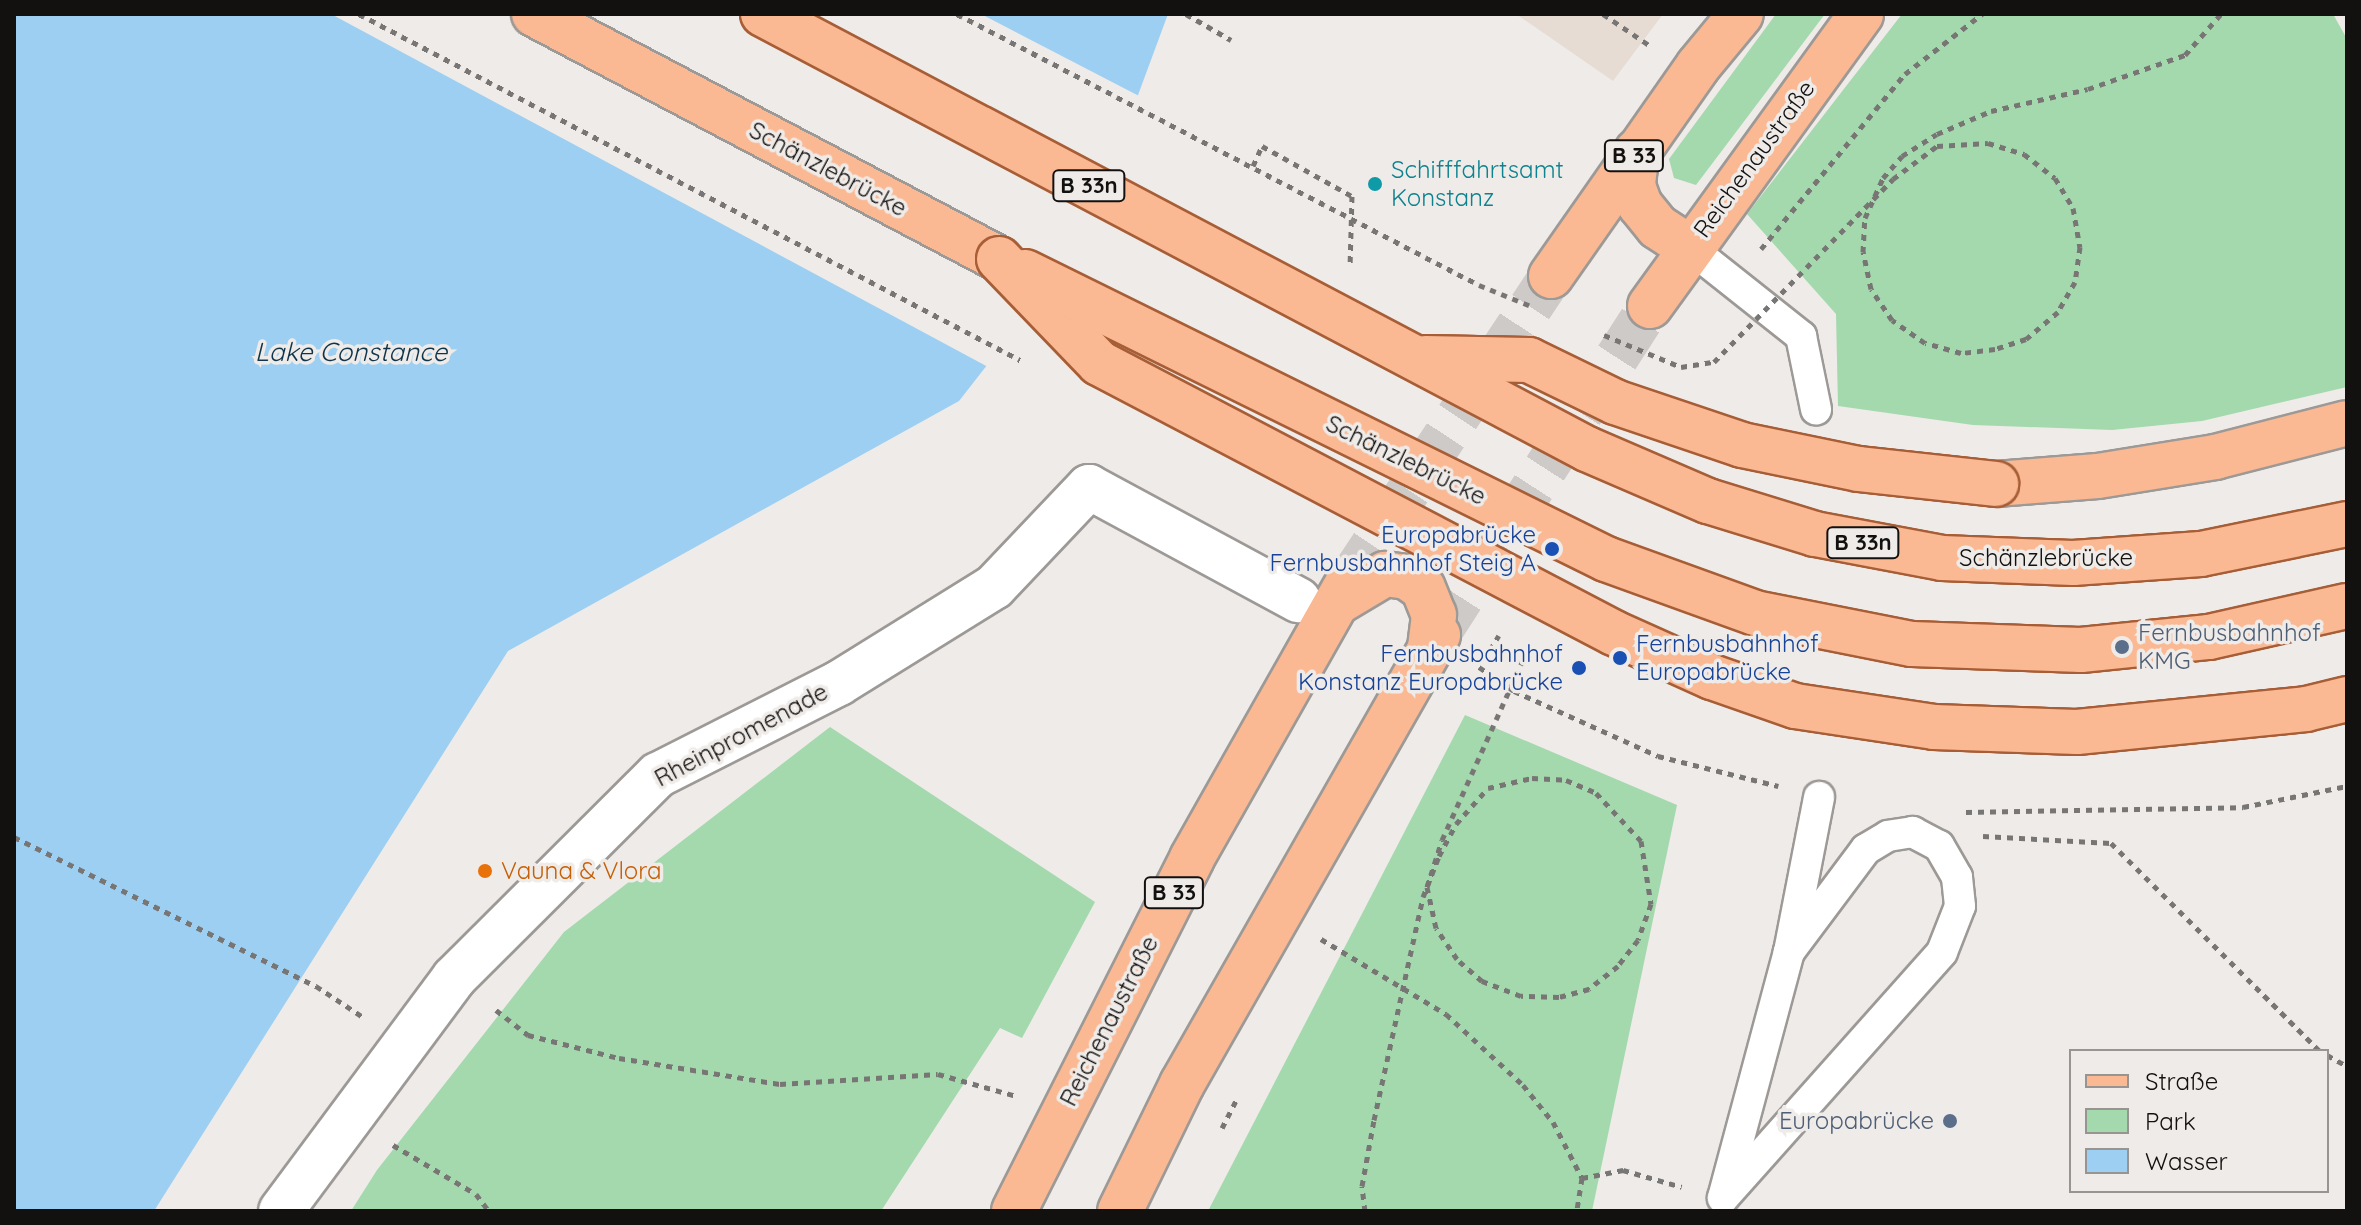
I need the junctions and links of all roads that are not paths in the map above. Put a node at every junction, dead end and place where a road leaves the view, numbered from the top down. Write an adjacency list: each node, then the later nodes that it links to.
1 (534, 14): 7 (main road, Schänzlebrücke)
2 (763, 14): 10 (main road, Schänzlebrücke / B 33n, bridge)
3 (1741, 14): 5 (main road, B 33)
4 (1861, 14): 6 (main road, Reichenaustraße)
5 (1637, 151): 6 (main road); 8 (main road, B 33)
6 (1690, 248): 9 (main road, Reichenaustraße); 11 (lane)
7 (999, 259): 15 (main road, Schänzlebrücke, bridge); 16 (main road, bridge)
8 (1544, 292)
9 (1650, 306)
10 (1414, 357): 12 (main road, B 33n, bridge); 13 (main road, Schänzlebrücke / B 33n, bridge)
11 (1816, 409)
12 (2347, 423)
13 (2347, 524)
14 (1328, 595): 20 (street, Rheinpromenade); 21 (main road, Reichenaustraße / B 33); 22 (main road)
15 (2347, 606)
16 (2347, 699)
17 (1819, 797): 18 (lane)
18 (1789, 952): 19 (lane); 19 (lane)
19 (1721, 1204)
20 (281, 1211)
21 (1014, 1211)
22 (1120, 1211)

